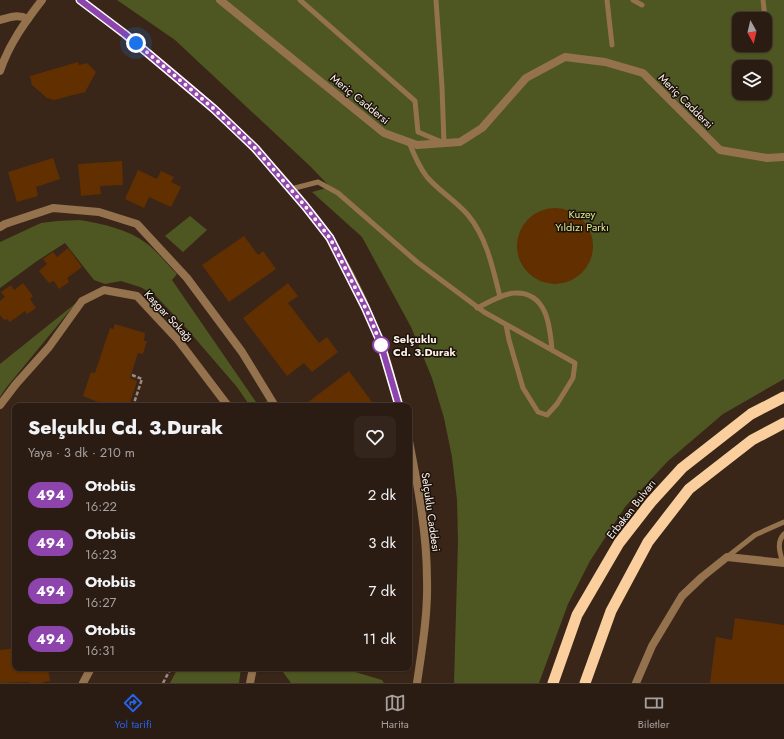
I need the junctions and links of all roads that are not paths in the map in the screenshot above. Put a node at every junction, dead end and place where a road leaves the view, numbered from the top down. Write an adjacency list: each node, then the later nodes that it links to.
1 (42, 0): 11 (street)
2 (80, 0): 18 (street)
3 (220, 0): 15 (street, Meriç Caddersi)
4 (300, 0): 16 (lane)
5 (436, 0): 16 (lane)
6 (607, 0): 13 (lane)
7 (634, 0): 9 (lane)
8 (763, 0): 10 (lane)
9 (642, 5)
10 (764, 12)
11 (28, 19): 12 (street); 14 (street)
12 (0, 20)
13 (612, 45)
14 (0, 71)
15 (409, 142): 16 (street, Meriç Caddersi); 20 (lane)
16 (444, 143): 17 (street, Meriç Caddersi)
17 (784, 157)
18 (291, 189): 21 (lane); 27 (street)
19 (0, 227): 26 (street)
20 (500, 297): 21 (lane); 23 (lane)
21 (477, 308): 22 (lane)
22 (506, 325): 23 (lane); 23 (lane)
23 (552, 350)
24 (784, 397): 40 (highway, Erbakan Bulvarı)
25 (226, 403): 28 (street, Kaşgar Sokağı)
26 (273, 403)
27 (398, 403)
28 (0, 405)
29 (784, 423): 41 (highway)
30 (412, 458): 39 (street, Selçuklu Caddesi)
31 (784, 522): 33 (lane)
32 (784, 534): 34 (lane)
33 (727, 557): 34 (street); 42 (street)
34 (783, 563)
35 (89, 671): 37 (street)
36 (252, 671): 38 (street)
37 (83, 683)
38 (250, 683)
39 (417, 683)
40 (553, 683)
41 (585, 683)
42 (636, 683)

